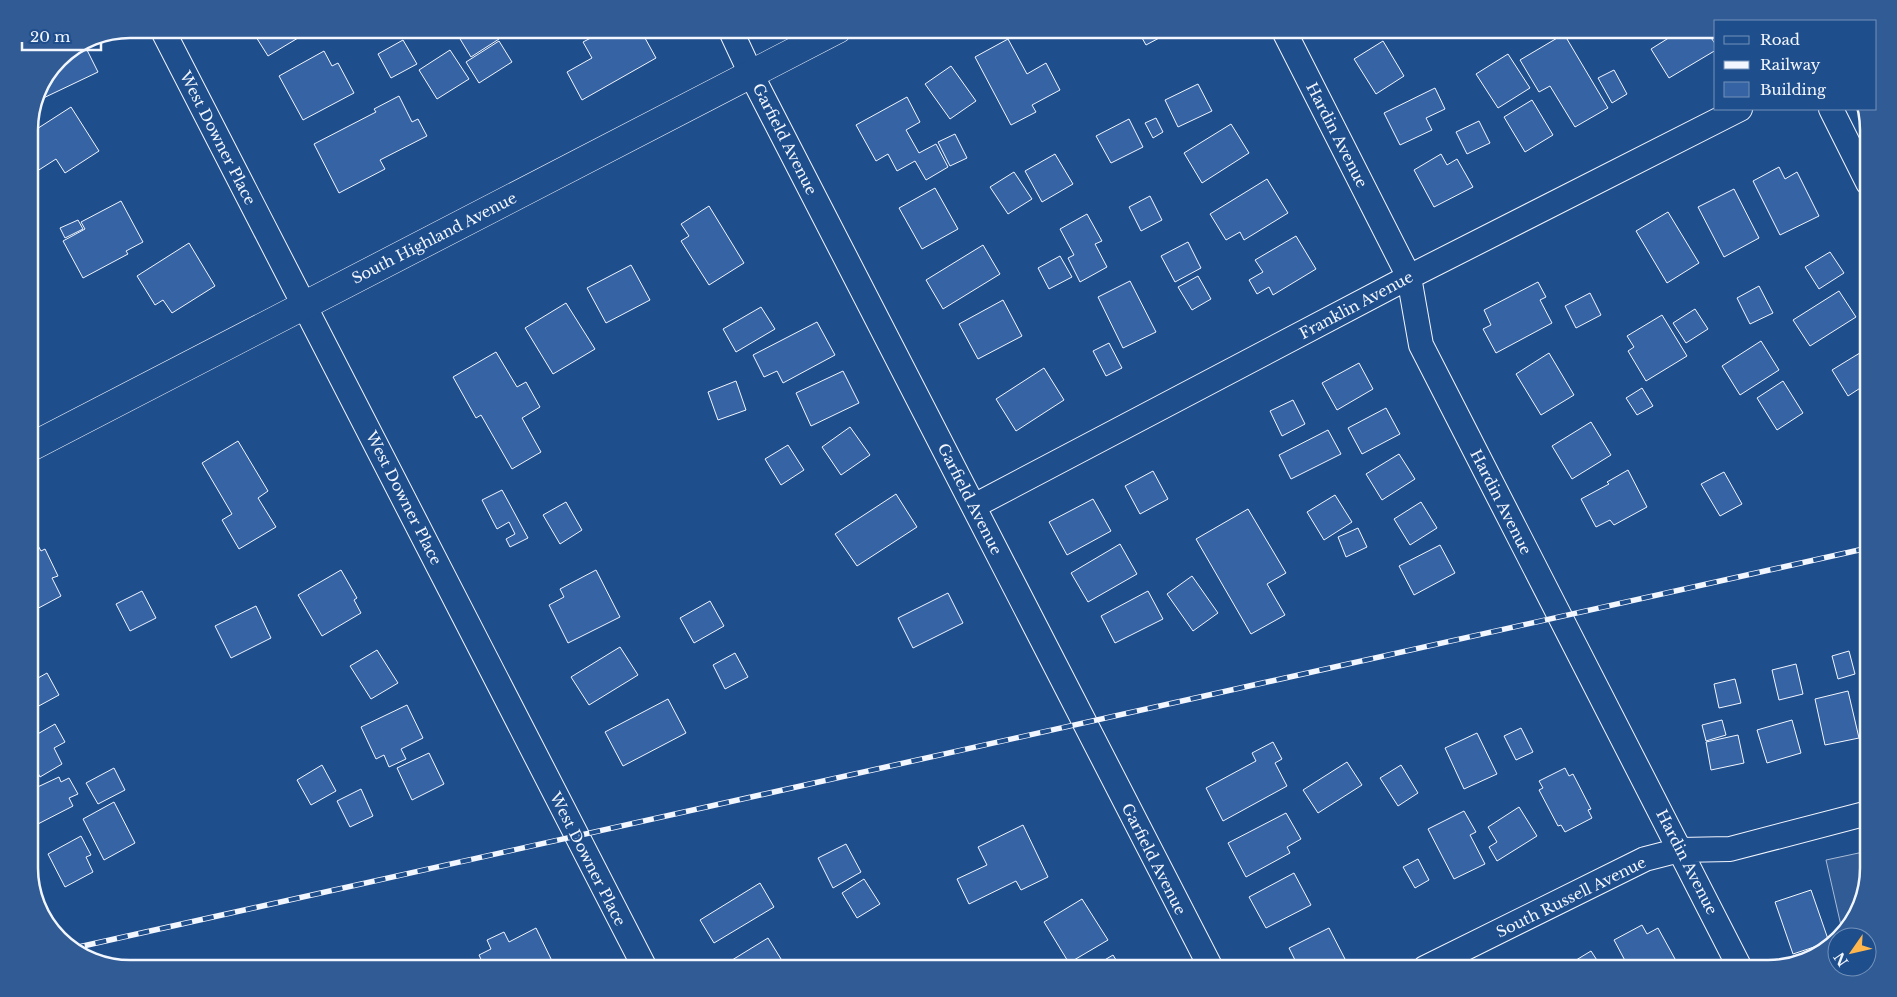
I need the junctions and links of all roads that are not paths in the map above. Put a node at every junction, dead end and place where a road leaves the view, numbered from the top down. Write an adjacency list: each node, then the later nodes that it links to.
1 (167, 38): 10 (street, West Downer Place)
2 (734, 38): 5 (street, Garfield Avenue)
3 (821, 38): 5 (street, South Highland Avenue)
4 (1288, 38): 9 (street, Hardin Avenue)
5 (751, 74): 10 (street, South Highland Avenue); 12 (street, Garfield Avenue)
6 (1738, 110): 9 (street, Franklin Avenue)
7 (1832, 110): 8 (street)
8 (1859, 165)
9 (1409, 277): 12 (street, Franklin Avenue); 14 (street, Hardin Avenue)
10 (304, 305): 11 (street, South Highland Avenue); 15 (street, West Downer Place)
11 (38, 443)
12 (974, 506): 16 (street, Garfield Avenue)
13 (1860, 815): 14 (street, South Russell Avenue)
14 (1680, 850): 17 (street, South Russell Avenue); 18 (street, Hardin Avenue)
15 (640, 960)
16 (1207, 960)
17 (1441, 960)
18 (1736, 960)

